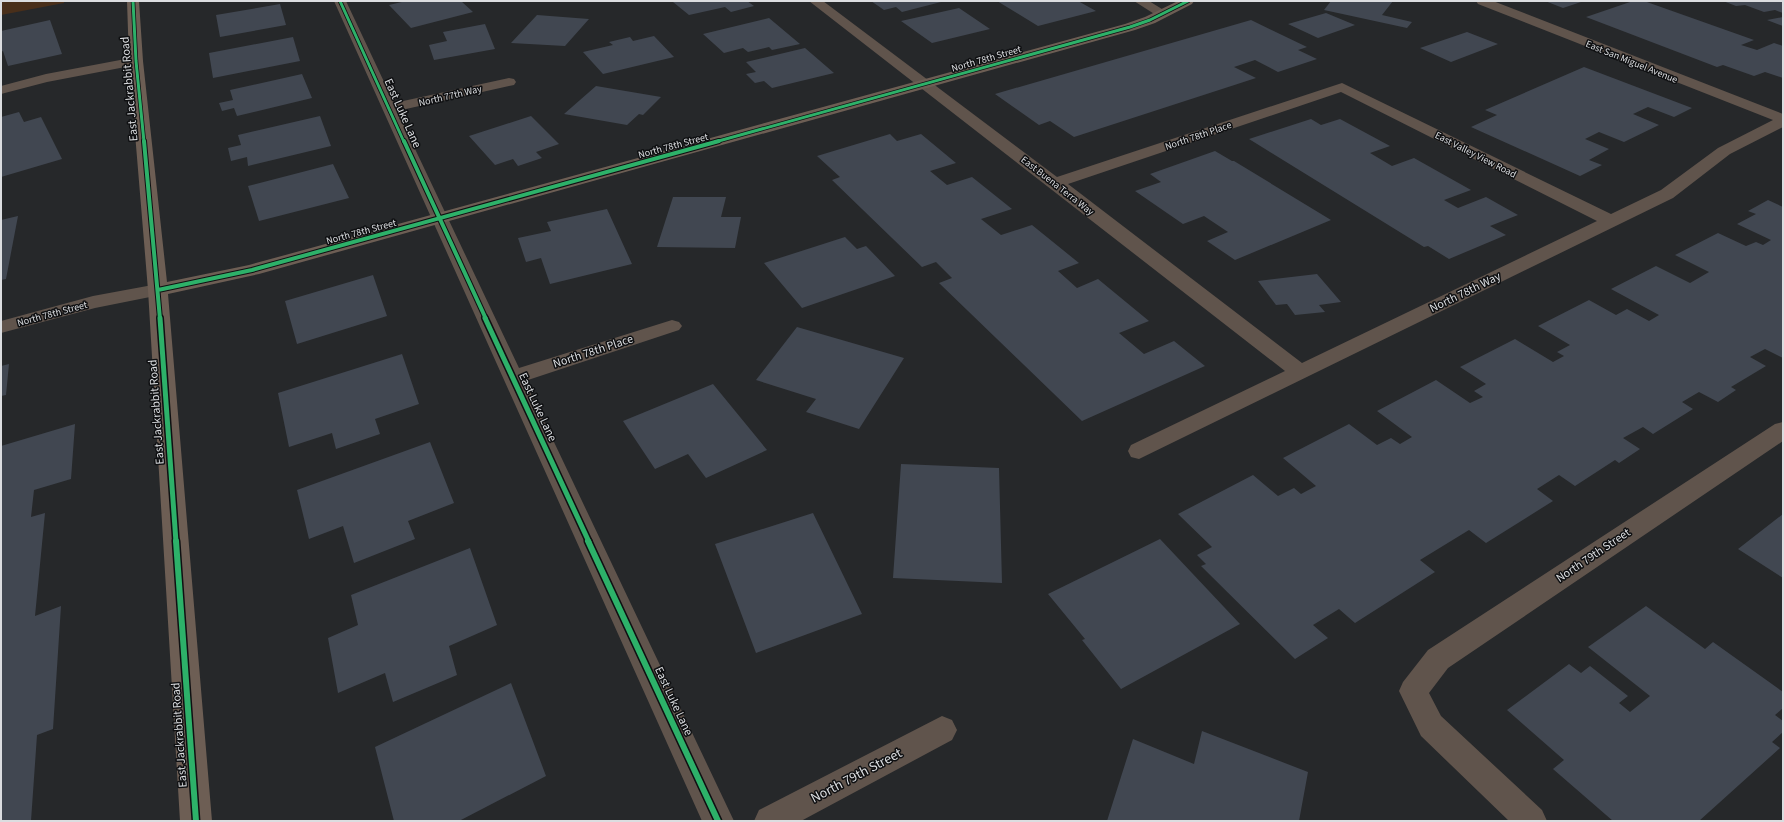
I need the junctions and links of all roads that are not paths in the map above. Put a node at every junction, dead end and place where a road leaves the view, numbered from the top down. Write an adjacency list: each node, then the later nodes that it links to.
1 (133, 1): 8 (street, East Jackrabbit Road)
2 (340, 1): 13 (street, East Luke Lane)
3 (815, 1): 10 (street, East Buena Terra Way)
4 (1140, 1): 7 (street)
5 (1188, 1): 7 (street, North 78th Street)
6 (1482, 1): 14 (street, East San Miguel Avenue)
7 (1164, 14): 10 (street, North 78th Street)
8 (136, 60): 12 (street); 18 (street, East Jackrabbit Road)
9 (510, 82): 13 (street, North 77th Way)
10 (926, 85): 15 (street, East Buena Terra Way); 16 (street, North 78th Street)
11 (1342, 86): 15 (street, North 78th Place); 17 (street, East Valley View Road)
12 (1, 90)
13 (390, 108): 16 (street, East Luke Lane)
14 (1783, 120): 17 (street, North 78th Way)
15 (1055, 183): 21 (street, East Buena Terra Way)
16 (439, 219): 18 (street, North 78th Street); 22 (street, East Luke Lane)
17 (1611, 221): 21 (street, North 78th Way)
18 (158, 290): 20 (street, North 78th Street); 26 (street, East Jackrabbit Road)
19 (672, 326): 22 (street, North 78th Place)
20 (1, 327)
21 (1300, 372): 24 (street, North 78th Way)
22 (514, 377): 27 (street, East Luke Lane)
23 (1783, 430): 29 (street, North 79th Street)
24 (1139, 451)
25 (942, 730): 28 (street, North 79th Street)
26 (196, 821)
27 (718, 821)
28 (770, 821)
29 (1531, 821)

